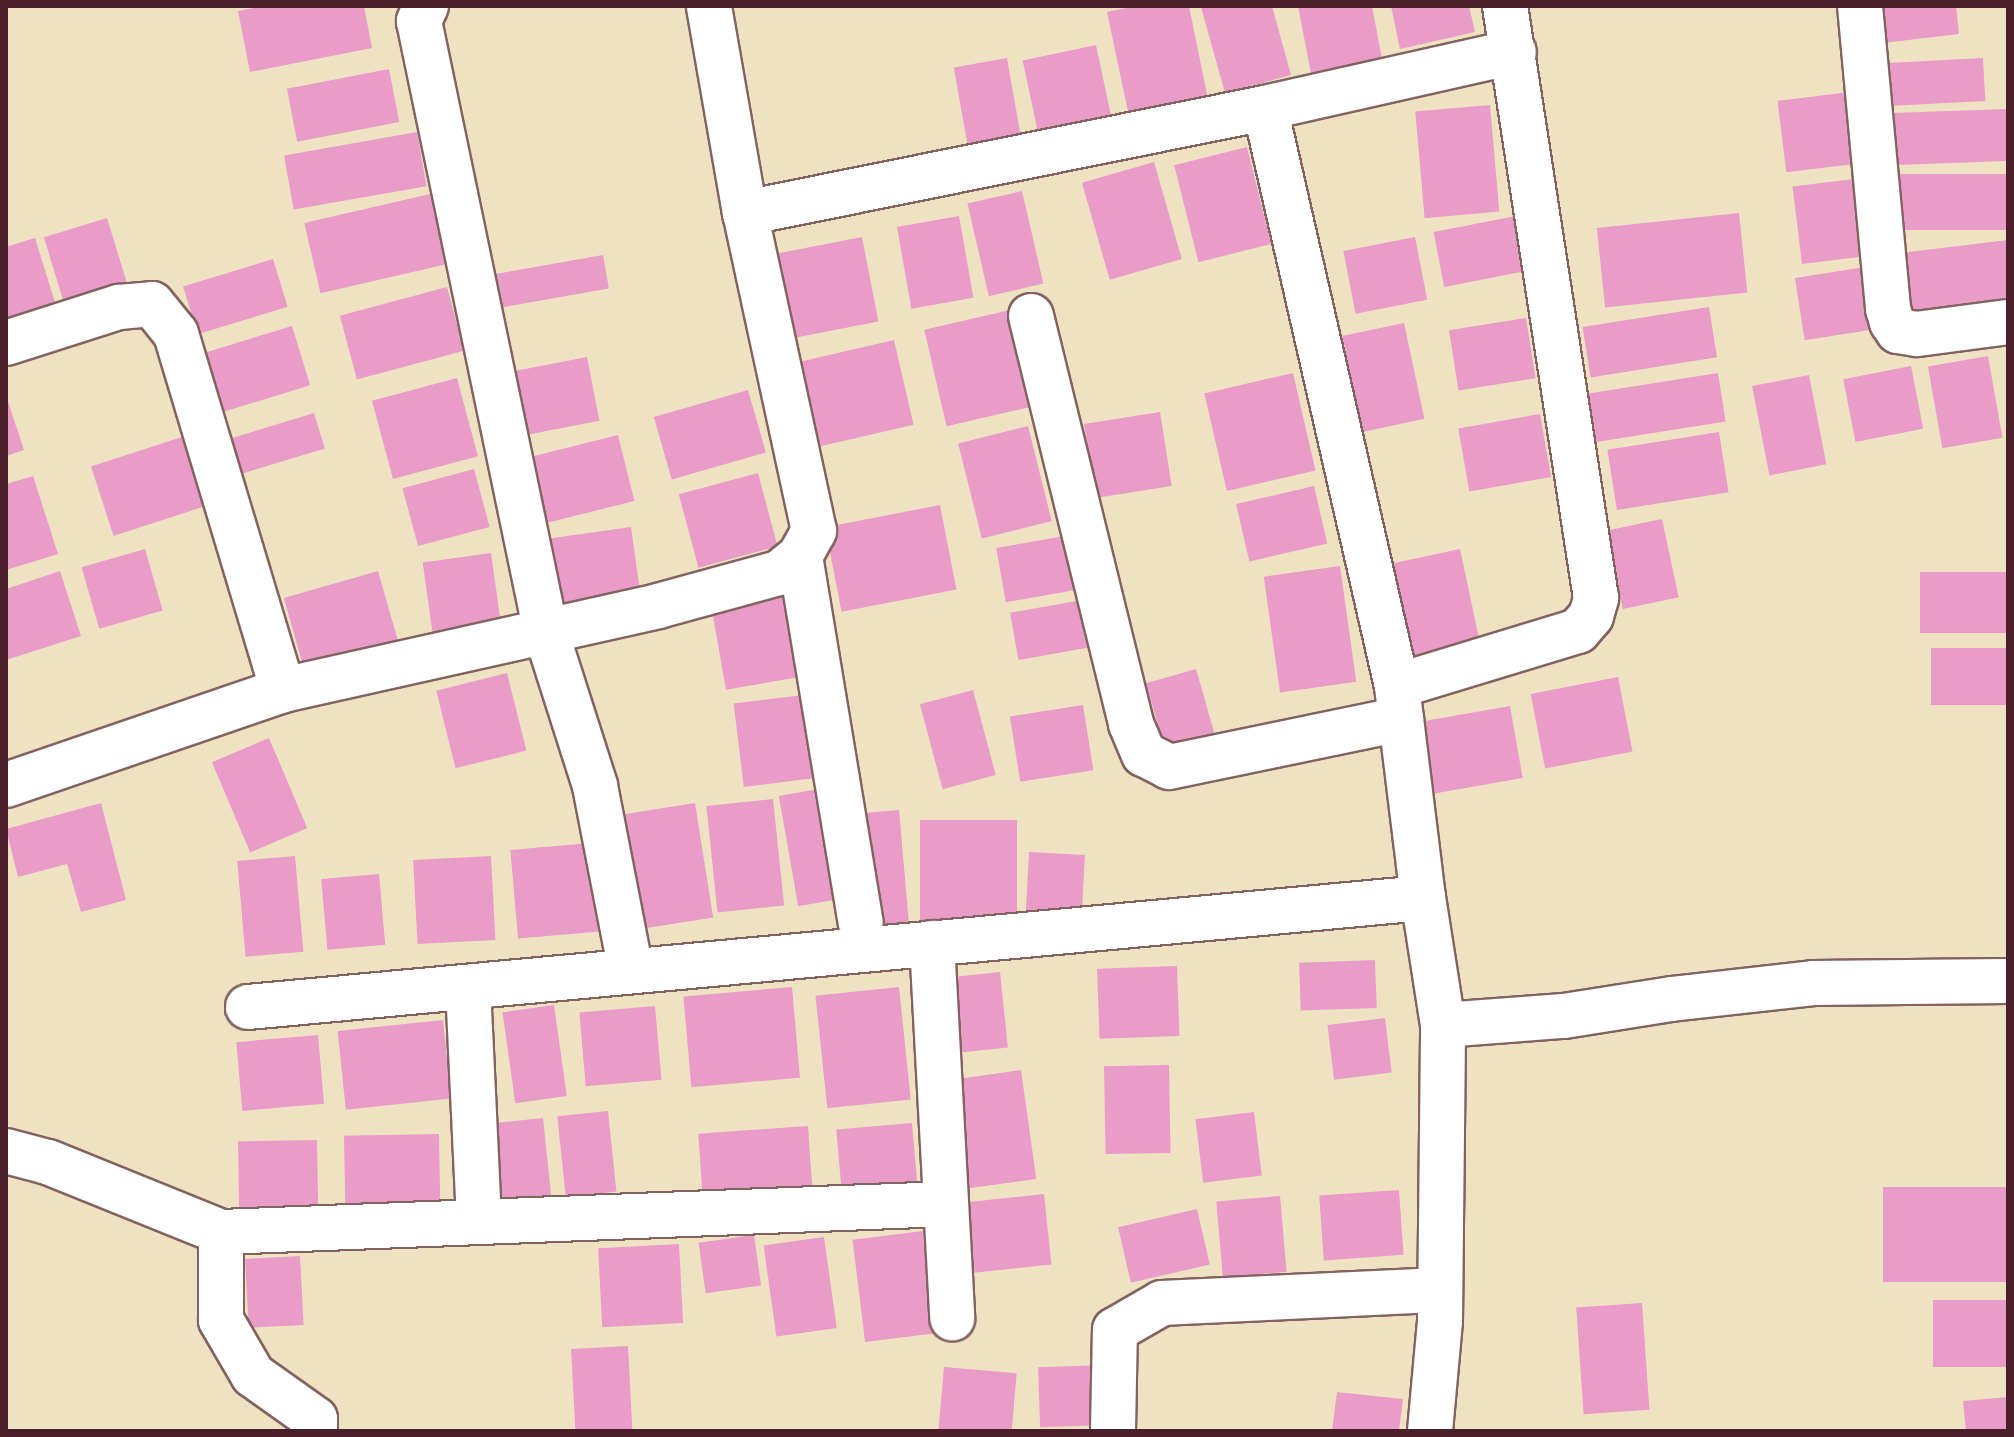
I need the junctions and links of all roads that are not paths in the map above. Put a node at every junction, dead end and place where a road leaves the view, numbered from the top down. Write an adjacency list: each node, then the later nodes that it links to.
1 (426, 6): 12 (street)
2 (709, 6): 7 (street)
3 (1505, 6): 5 (street)
4 (1860, 6): 9 (street)
5 (1514, 52): 6 (street); 14 (street)
6 (1265, 108): 7 (street); 14 (street)
7 (745, 213): 11 (street)
8 (1031, 316): 14 (street)
9 (2008, 322)
10 (6, 343): 13 (street)
11 (800, 556): 12 (street); 17 (street)
12 (546, 632): 13 (street); 19 (street)
13 (283, 690): 15 (street)
14 (1399, 702): 16 (street)
15 (6, 785)
16 (1423, 898): 18 (street); 23 (street)
17 (861, 923)
18 (932, 943): 19 (street); 25 (street)
19 (631, 971): 21 (street)
20 (2008, 981): 23 (street)
21 (468, 987): 22 (street); 26 (street)
22 (248, 1007)
23 (1443, 1025): 28 (street)
24 (6, 1151): 27 (street)
25 (945, 1204): 26 (street); 29 (street)
26 (479, 1222): 27 (street)
27 (221, 1232): 30 (street)
28 (1440, 1290): 31 (street); 32 (street)
29 (952, 1318)
30 (315, 1431)
31 (1113, 1431)
32 (1430, 1431)

